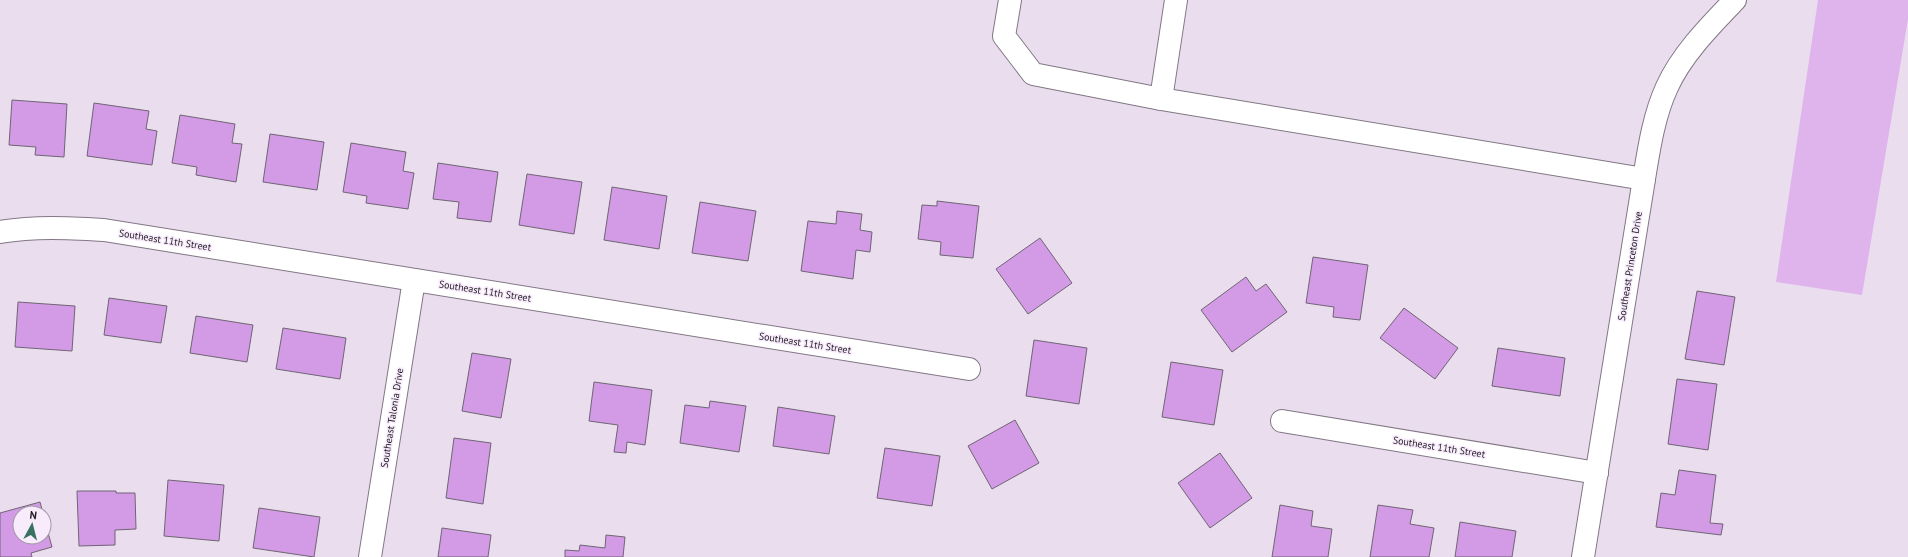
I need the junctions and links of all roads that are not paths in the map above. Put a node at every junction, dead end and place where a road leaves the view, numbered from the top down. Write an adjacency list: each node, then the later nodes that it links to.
1 (1010, 0): 4 (street)
2 (1176, 0): 4 (street)
3 (1735, 0): 5 (street, Southeast Princeton Drive)
4 (1161, 99): 5 (street)
5 (1644, 179): 10 (street, Southeast Princeton Drive)
6 (0, 232): 7 (street, Southeast 11th Street)
7 (414, 280): 8 (street, Southeast 11th Street); 11 (street, Southeast Talonia Drive)
8 (969, 369)
9 (1282, 421): 10 (street, Southeast 11th Street)
10 (1597, 473): 12 (street, Southeast Princeton Drive)
11 (370, 557)
12 (1583, 557)

